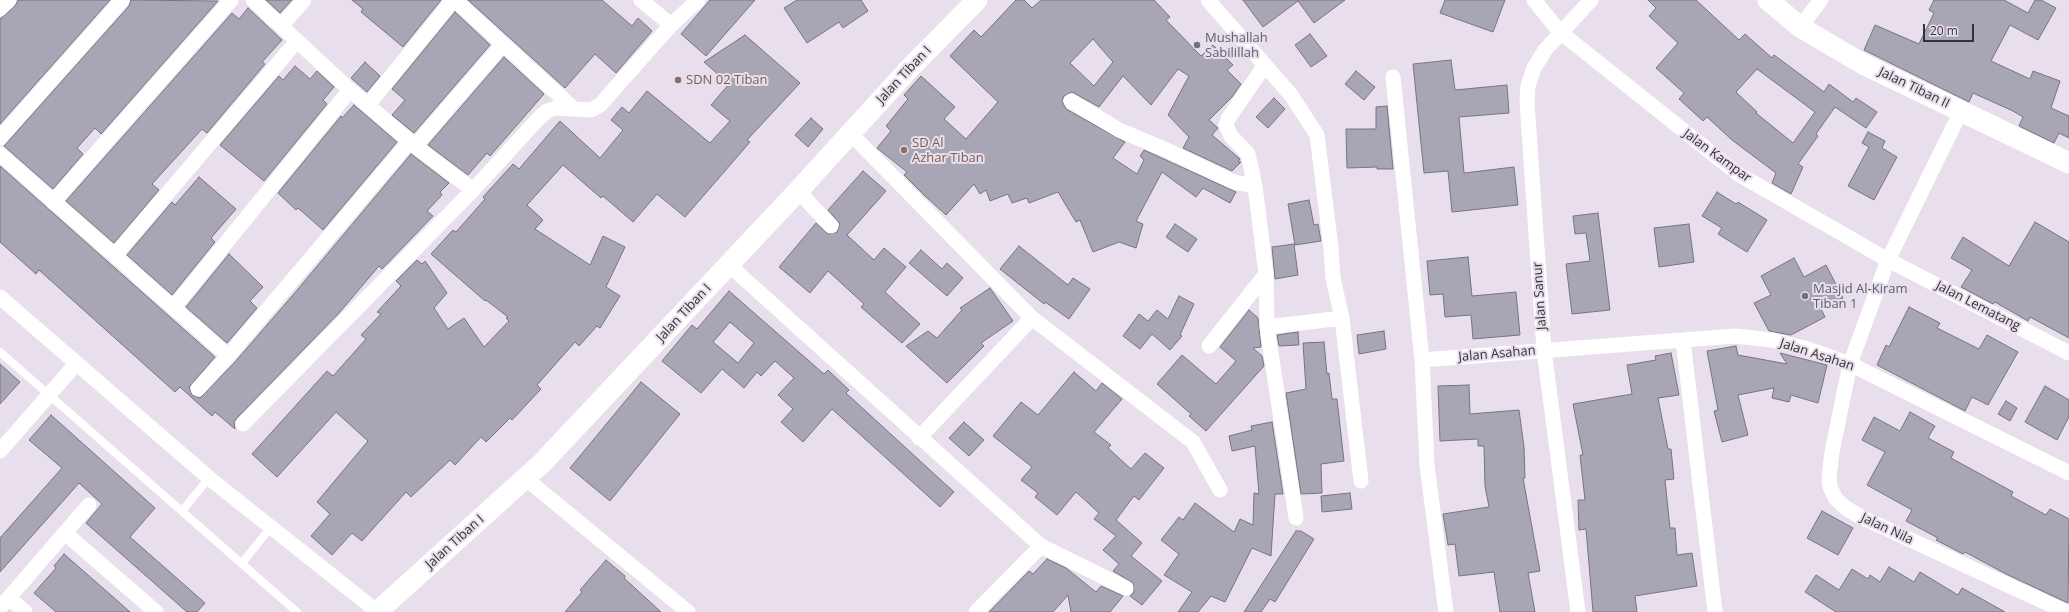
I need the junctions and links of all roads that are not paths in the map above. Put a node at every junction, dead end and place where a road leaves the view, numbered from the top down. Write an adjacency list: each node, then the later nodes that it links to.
1 (9, 0): 16 (street)
2 (122, 0): 31 (street)
3 (231, 0): 38 (street)
4 (253, 0): 18 (street)
5 (304, 0): 18 (street)
6 (454, 0): 22 (street); 27 (street)
7 (641, 0): 17 (street)
8 (698, 0): 17 (street)
9 (957, 0): 77 (street, Jalan Tiban I)
10 (977, 0): 30 (street, Jalan Tiban I)
11 (1208, 0): 23 (street)
12 (1534, 0): 20 (street, Jalan Kampar)
13 (1591, 0): 20 (street, Jalan Sanur)
14 (1768, 0): 19 (street, Jalan Tiban II)
15 (1821, 0): 19 (street)
16 (0, 9)
17 (671, 25): 28 (street)
18 (281, 26): 21 (street)
19 (1800, 27): 29 (street, Jalan Tiban II)
20 (1560, 32): 41 (street, Jalan Kampar); 51 (street, Jalan Sanur)
21 (297, 41): 25 (street); 40 (street)
22 (503, 44): 28 (street); 32 (street)
23 (1265, 65): 35 (street); 47 (street)
24 (1393, 77): 55 (street)
25 (350, 90): 27 (street); 45 (street)
26 (1071, 101): 35 (street)
27 (368, 104): 32 (street)
28 (574, 109): 36 (street)
29 (1961, 111): 34 (street, Jalan Tiban II); 41 (street, Jalan Nila)
30 (851, 134): 37 (street, Jalan Tiban I); 46 (street)
31 (0, 138)
32 (412, 143): 36 (street); 54 (street)
33 (0, 154): 38 (street)
34 (2069, 163)
35 (1255, 186): 43 (street)
36 (473, 190): 60 (street)
37 (798, 191): 39 (street); 42 (street, Jalan Tiban I)
38 (53, 202): 40 (street)
39 (831, 226)
40 (115, 255): 45 (street)
41 (1888, 260): 53 (street, Jalan Lematang); 57 (street, Jalan Nila)
42 (729, 265): 61 (street); 65 (street, Jalan Tiban I)
43 (1266, 274): 48 (street); 50 (street)
44 (0, 297): 56 (street)
45 (174, 307): 54 (street)
46 (1032, 318): 61 (street); 67 (street)
47 (1342, 318): 48 (street); 66 (street)
48 (1267, 327): 70 (street)
49 (1683, 340): 51 (street, Jalan Asahan); 57 (street, Jalan Asahan); 85 (street)
50 (1209, 346)
51 (1544, 350): 55 (street, Jalan Asahan); 84 (street, Jalan Sanur)
52 (0, 352): 59 (lane)
53 (2069, 353)
54 (228, 356): 58 (street)
55 (1422, 360): 83 (street)
56 (76, 364): 59 (street); 64 (street)
57 (1850, 364): 63 (street, Jalan Asahan); 86 (street, Jalan Nila)
58 (198, 389)
59 (49, 395): 62 (street); 69 (lane)
60 (243, 424)
61 (919, 438): 73 (street)
62 (0, 451)
63 (2069, 473)
64 (210, 478): 69 (lane); 71 (street)
65 (525, 478): 77 (street, Jalan Tiban I); 81 (street)
66 (1361, 481)
67 (1220, 490)
68 (89, 505): 72 (street)
69 (182, 511): 74 (lane)
70 (1296, 518)
71 (271, 528): 74 (lane); 77 (street)
72 (65, 533): 76 (street); 79 (street)
73 (1041, 546): 75 (street); 82 (street)
74 (242, 563): 80 (lane)
75 (1126, 588)
76 (4, 603): 78 (street)
77 (369, 610)
78 (25, 612)
79 (156, 612)
80 (297, 612)
81 (688, 612)
82 (976, 612)
83 (1446, 612)
84 (1578, 612)
85 (1716, 612)
86 (2066, 612)

